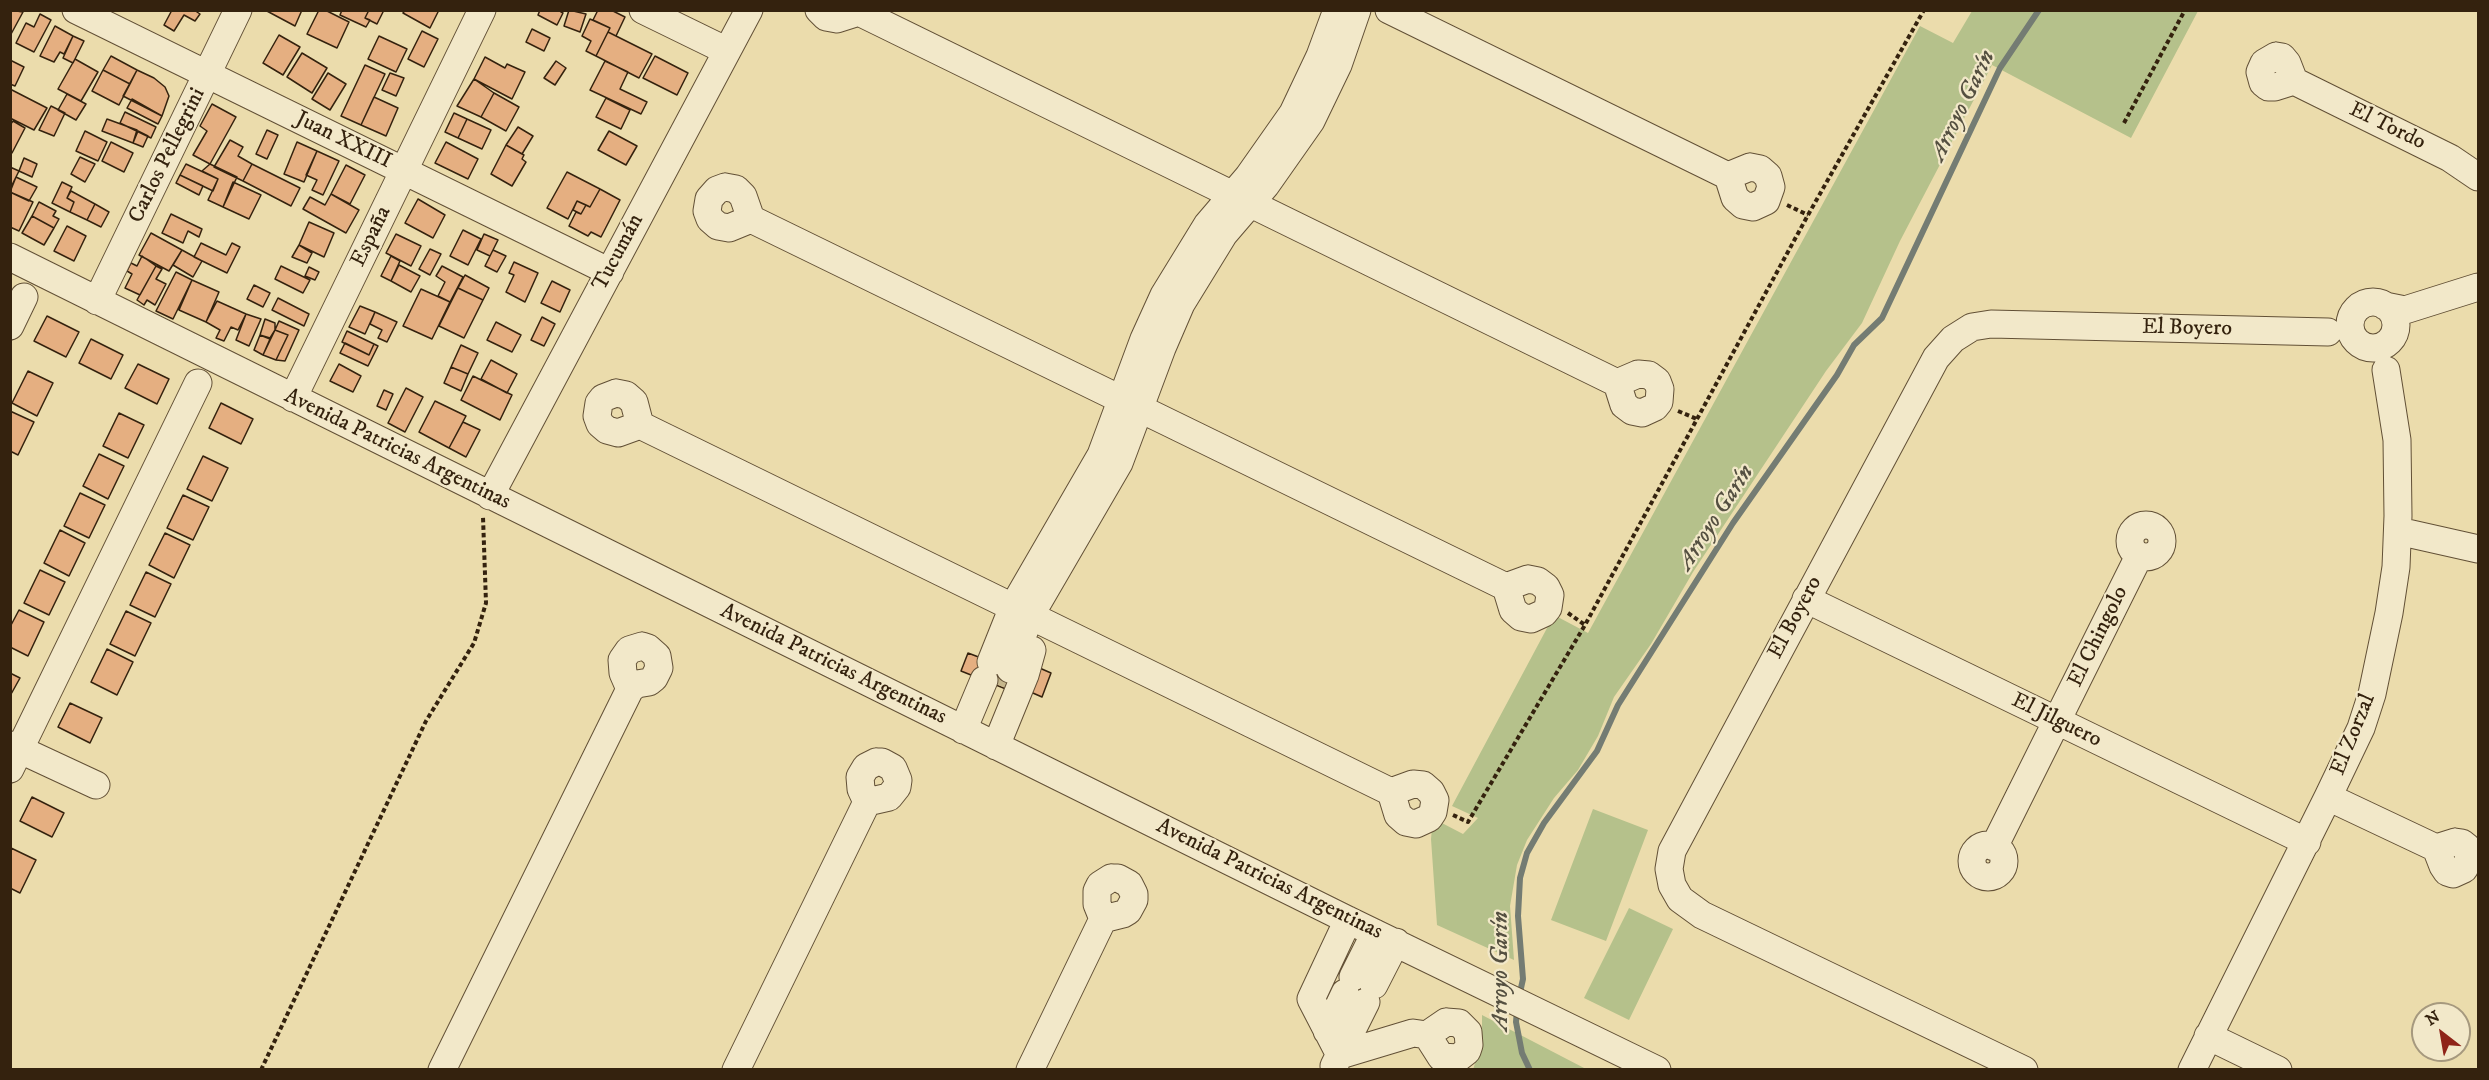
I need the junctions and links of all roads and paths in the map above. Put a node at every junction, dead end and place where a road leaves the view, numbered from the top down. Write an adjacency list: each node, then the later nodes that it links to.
1 (76, 10): 14 (street, Juan XXIII)
2 (238, 10): 14 (street, Carlos Pellegrini)
3 (482, 10): 17 (street, España)
4 (643, 10): 13 (street)
5 (749, 10): 13 (street, Tucumán)
6 (819, 10): 12 (street)
7 (1337, 10): 20 (street)
8 (1357, 10): 20 (street)
9 (1389, 10): 18 (street)
10 (1924, 10): 49 (path)
11 (2185, 10): 16 (path)
12 (859, 11): 20 (street)
13 (727, 51): 23 (street, Tucumán)
14 (207, 75): 17 (street, Juan XXIII); 26 (street, Carlos Pellegrini)
15 (2294, 81): 19 (street, El Tordo)
16 (2124, 123)
17 (404, 171): 23 (street, Juan XXIII); 32 (street, España)
18 (1728, 176)
19 (2478, 177)
20 (1241, 199): 30 (street); 33 (street)
21 (751, 219): 33 (street)
22 (10, 258): 26 (street, Avenida Patricias Argentinas)
23 (609, 272): 35 (street, Tucumán)
24 (2478, 286): 29 (street)
25 (24, 297): 28 (street)
26 (97, 301): 32 (street, Avenida Patricias Argentinas)
27 (2478, 305): 29 (street)
28 (10, 327)
29 (2371, 336): 36 (street, El Zorzal); 40 (street, El Boyero)
30 (1617, 382)
31 (198, 383): 45 (street)
32 (293, 398): 35 (street, Avenida Patricias Argentinas)
33 (1131, 404): 39 (street); 41 (street)
34 (640, 425): 41 (street)
35 (490, 496): 44 (street, Avenida Patricias Argentinas); 62 (path)
36 (2398, 531): 37 (street); 47 (street, El Zorzal)
37 (2478, 549)
38 (2139, 556): 43 (street, El Chingolo)
39 (1506, 587)
40 (1806, 599): 43 (street, El Jilguero); 66 (street, El Boyero)
41 (1021, 611): 44 (street); 44 (street); 49 (street)
42 (630, 688): 61 (street)
43 (2058, 721): 50 (street, El Jilguero); 51 (street, El Chingolo)
44 (981, 738): 54 (street, Avenida Patricias Argentinas)
45 (14, 755): 46 (street)
46 (96, 785)
47 (2328, 797): 50 (street, El Zorzal); 52 (street)
48 (867, 802): 63 (street)
49 (1435, 806)
50 (2307, 842): 59 (street, El Zorzal)
51 (1994, 847)
52 (2436, 848)
53 (1103, 919): 64 (street)
54 (1348, 920): 55 (street, Avenida Patricias Argentinas); 57 (street)
55 (1385, 937): 56 (street); 65 (street, Avenida Patricias Argentinas)
56 (1360, 989): 57 (street); 60 (street)
57 (1327, 1031): 60 (street)
58 (1427, 1035): 60 (street)
59 (2208, 1036): 67 (street, El Zorzal); 68 (street)
60 (1336, 1062)
61 (449, 1067)
62 (261, 1070)
63 (736, 1070)
64 (1030, 1070)
65 (1657, 1070)
66 (2024, 1070)
67 (2192, 1070)
68 (2278, 1070)

